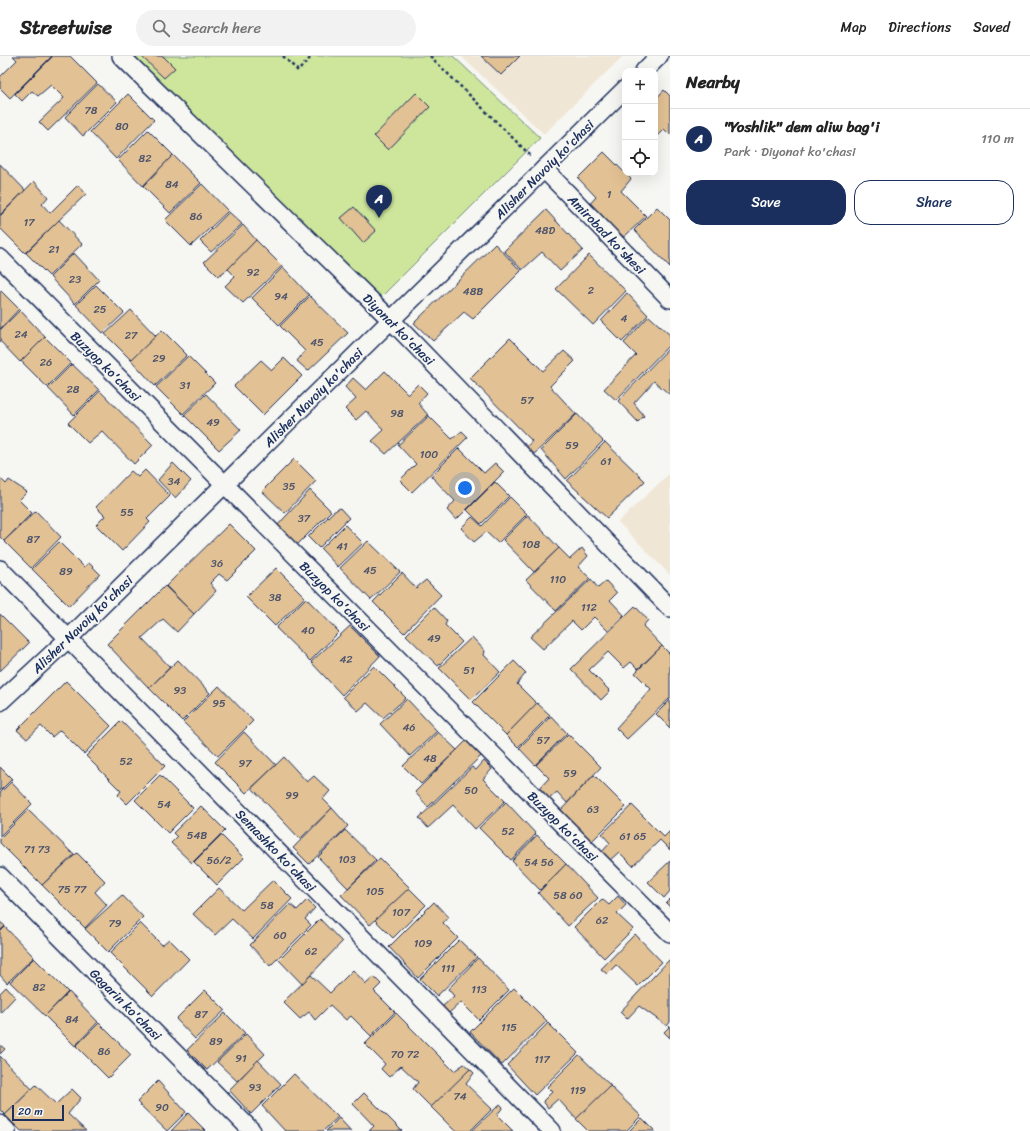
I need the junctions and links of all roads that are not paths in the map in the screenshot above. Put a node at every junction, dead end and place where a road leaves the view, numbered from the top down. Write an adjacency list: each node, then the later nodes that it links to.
1 (121, 56): 8 (street, Diyonat ko'chasi)
2 (659, 56): 3 (street)
3 (647, 68)
4 (622, 92): 5 (street, Alisher Navoiy ko'chasi)
5 (544, 169): 7 (street, Amirobad ko'shesi); 8 (street, Alisher Navoiy ko'chasi)
6 (0, 258): 9 (street, Buzyop ko'chasi)
7 (670, 299)
8 (391, 320): 9 (street, Alisher Navoiy ko'chasi); 11 (street, Diyonat ko'chasi)
9 (224, 485): 12 (street, Alisher Navoiy ko'chasi); 15 (street, Buzyop ko'chasi)
10 (0, 569): 12 (street, Semashko ko'chasi)
11 (670, 608)
12 (69, 638): 13 (street, Alisher Navoiy ko'chasi); 19 (street, Semashko ko'chasi)
13 (0, 702)
14 (0, 876): 18 (street, Gagarin ko'chasi)
15 (670, 933)
16 (0, 1124): 17 (street)
17 (7, 1131)
18 (252, 1131)
19 (552, 1131)

